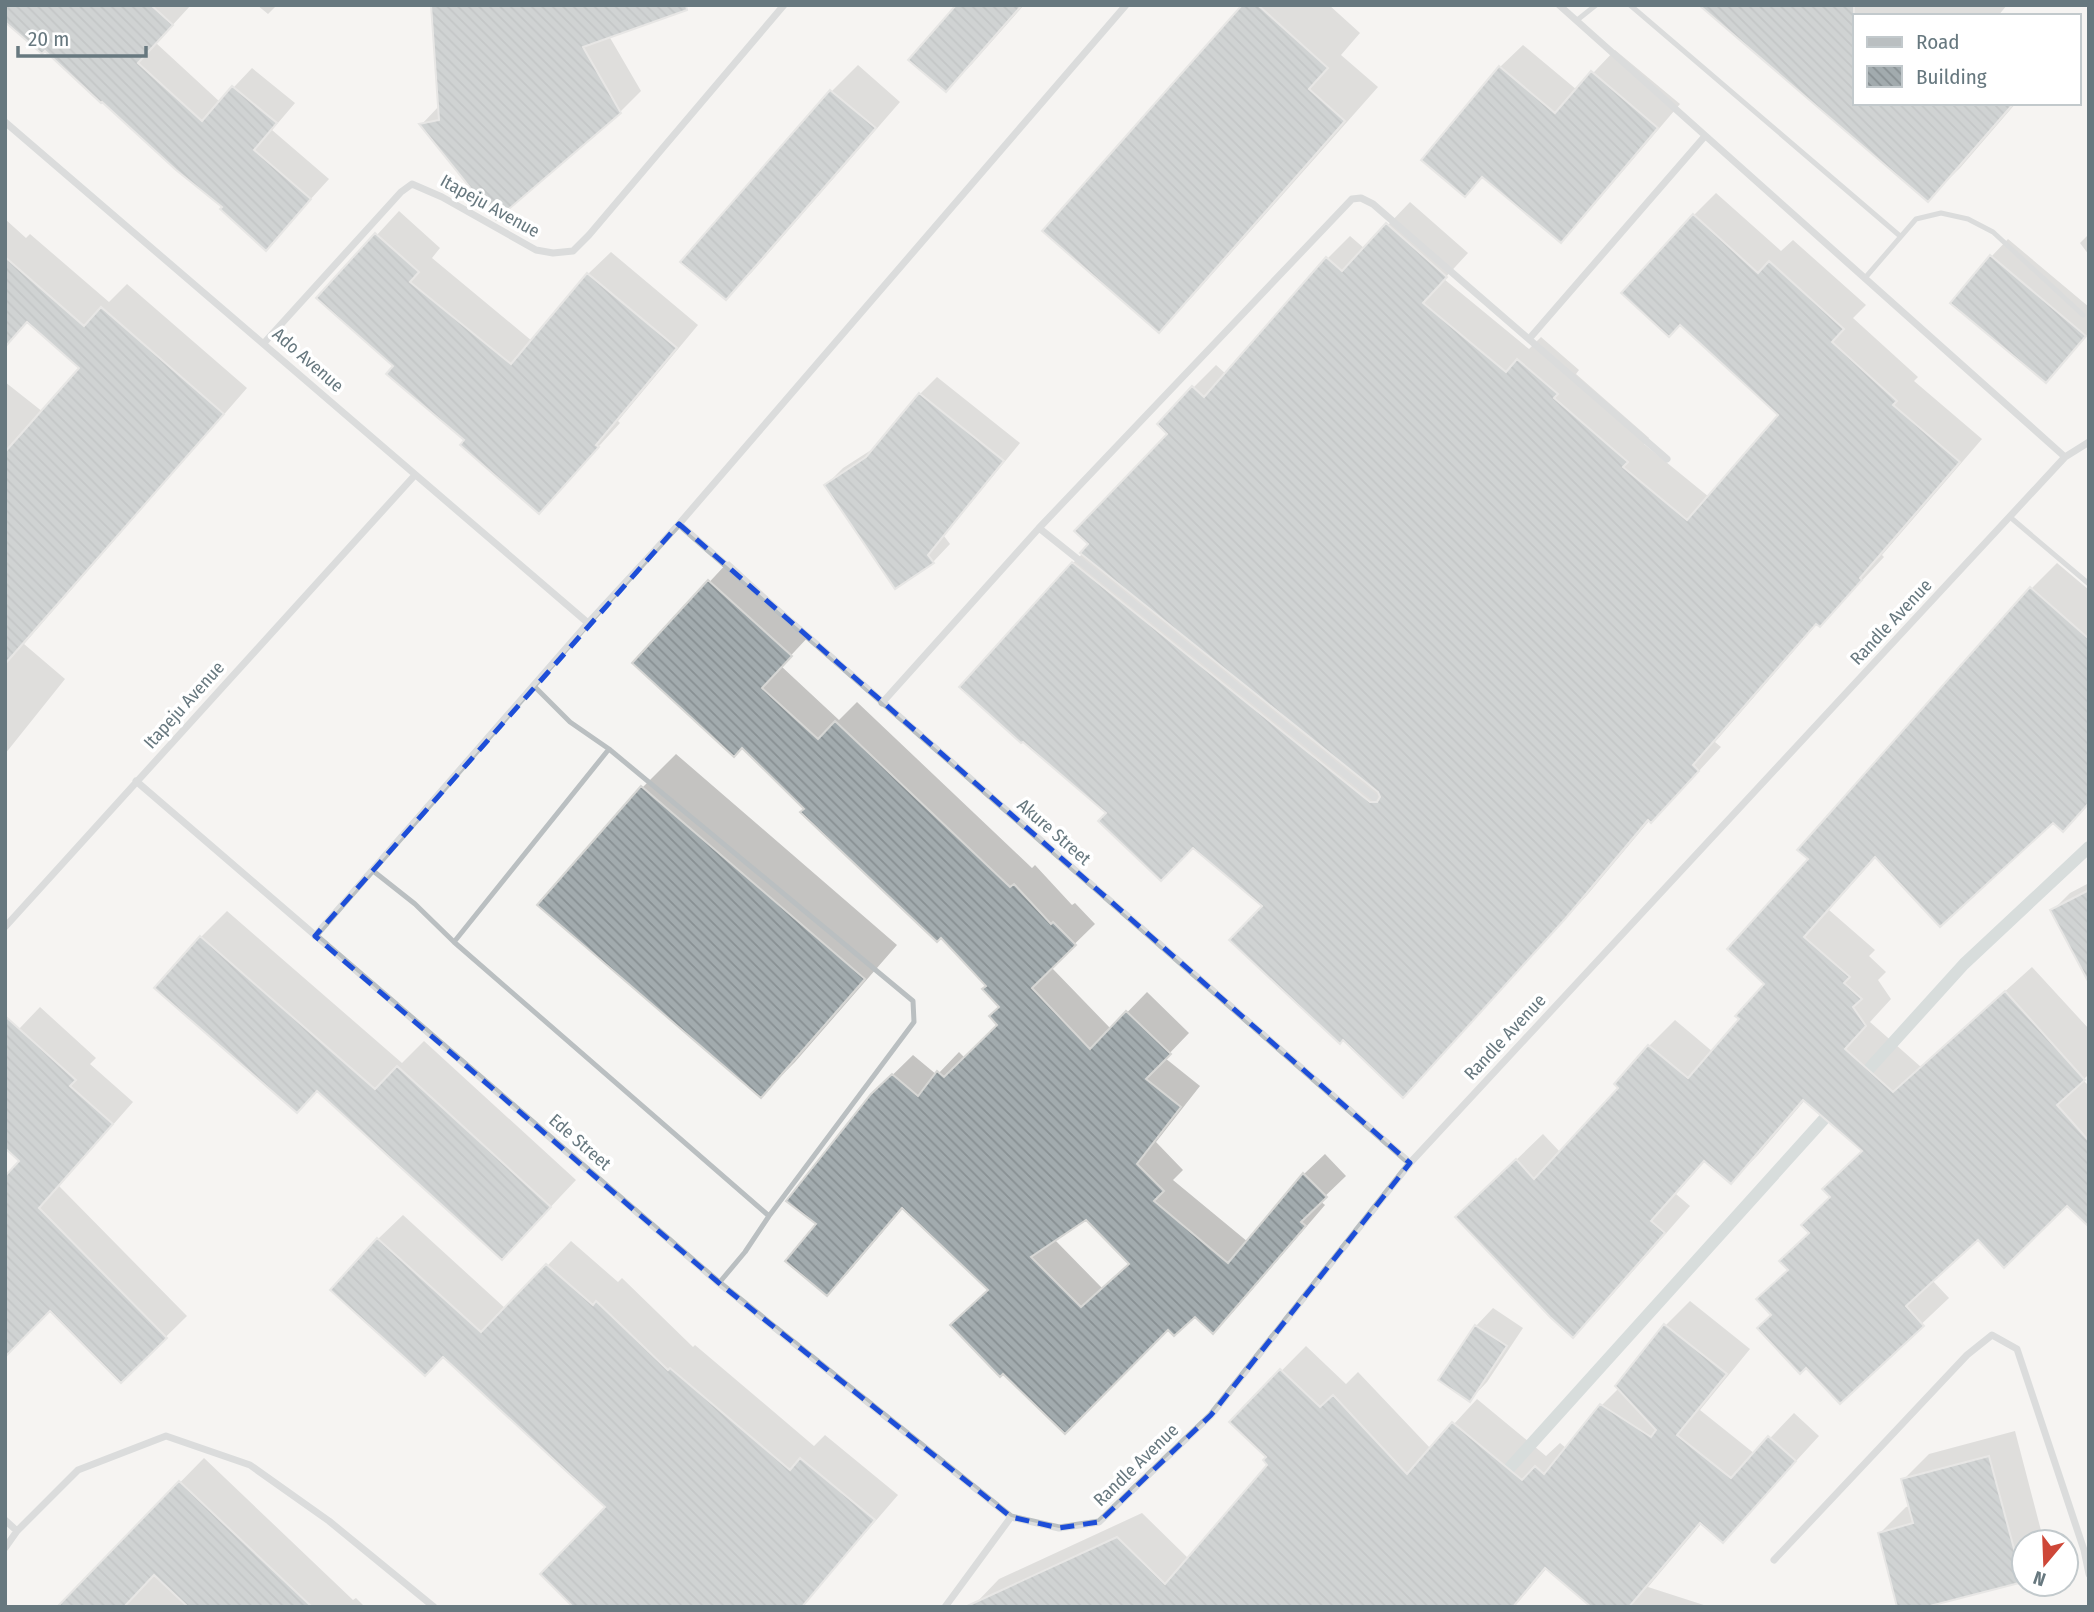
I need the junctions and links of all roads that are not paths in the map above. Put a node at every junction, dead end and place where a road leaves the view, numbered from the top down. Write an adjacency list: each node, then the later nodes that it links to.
1 (784, 5): 13 (street, Itapeju Avenue)
2 (1126, 5): 19 (street)
3 (1559, 5): 6 (street)
4 (1596, 5): 6 (lane)
5 (1630, 5): 9 (lane)
6 (1576, 21): 8 (street)
7 (5, 122): 13 (street, Ado Avenue)
8 (1705, 136): 10 (street); 12 (street)
9 (1900, 236): 10 (lane); 11 (lane)
10 (1864, 278): 15 (street)
11 (2082, 315)
12 (1529, 339): 16 (street); 20 (street)
13 (264, 343): 17 (street, Ado Avenue)
14 (2089, 442): 15 (street, Randle Avenue)
15 (2065, 457): 18 (street, Randle Avenue)
16 (1667, 459)
17 (415, 475): 22 (street, Ado Avenue); 26 (street, Itapeju Avenue)
18 (2010, 517): 21 (lane); 32 (street, Randle Avenue)
19 (680, 524): 22 (street); 24 (street, Akure Street)
20 (1039, 528): 24 (street); 27 (street)
21 (2089, 584)
22 (588, 623): 23 (street)
23 (533, 685): 25 (lane); 28 (street)
24 (882, 703): 32 (street, Akure Street)
25 (609, 749): 31 (lane); 33 (lane)
26 (136, 781): 29 (street, Itapeju Avenue); 30 (street, Ede Street)
27 (1374, 797)
28 (372, 870): 30 (street); 31 (lane)
29 (5, 927)
30 (314, 936): 34 (street, Ede Street)
31 (454, 942): 33 (lane)
32 (1410, 1163): 35 (street, Randle Avenue)
33 (769, 1216): 34 (lane)
34 (719, 1283): 35 (street, Ede Street)
35 (1011, 1517): 42 (street)
36 (5, 1520): 37 (street)
37 (18, 1531): 38 (street); 41 (street)
38 (5, 1548)
39 (1773, 1560): 40 (street)
40 (2089, 1574)
41 (434, 1607)
42 (945, 1607)

